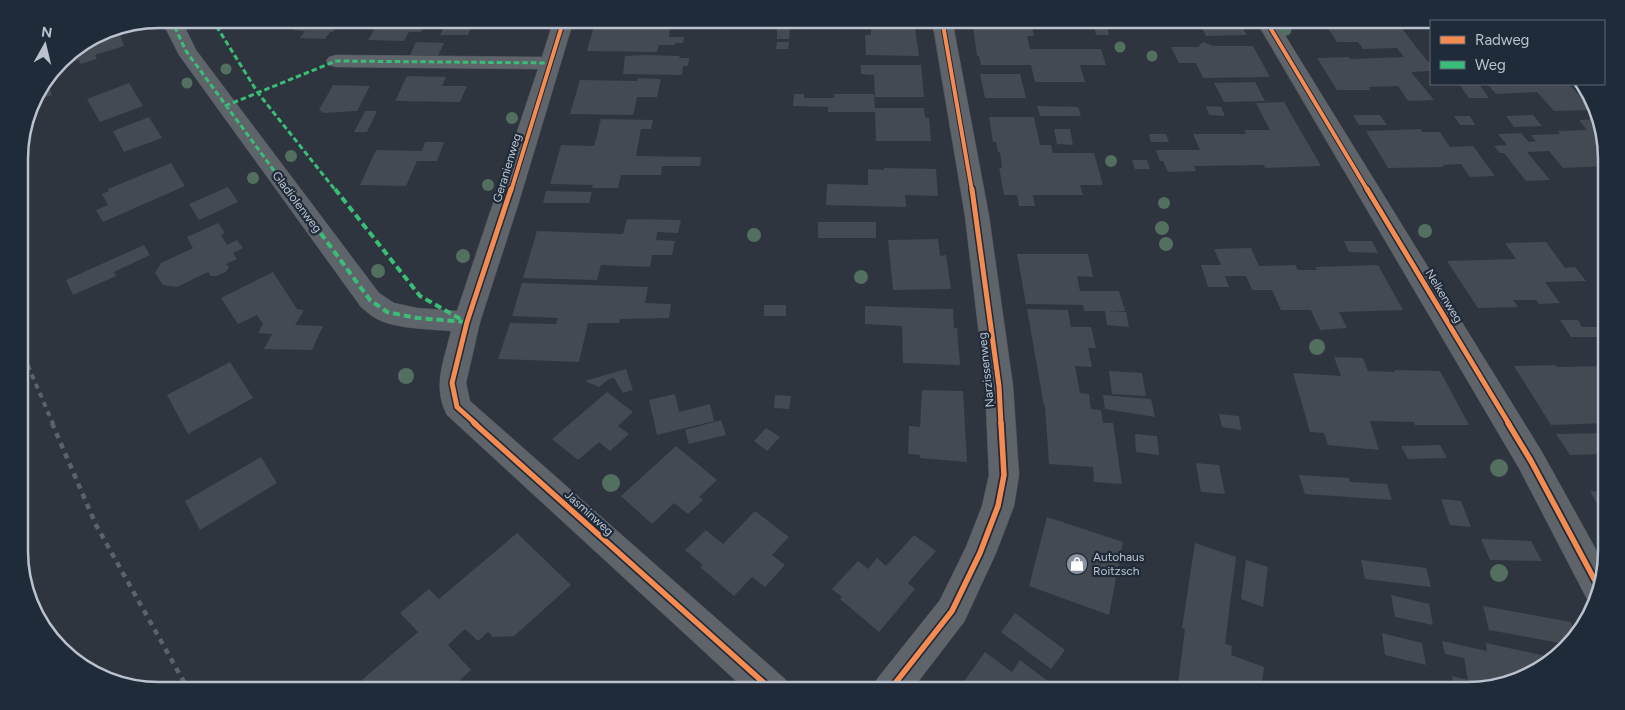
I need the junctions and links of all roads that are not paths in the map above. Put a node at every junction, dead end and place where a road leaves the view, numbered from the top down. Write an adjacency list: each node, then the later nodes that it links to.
1 (176, 28): 7 (street, Gladiolenweg)
2 (561, 28): 6 (street, Geranienweg)
3 (944, 28): 10 (street, Narzissenweg)
4 (1270, 28): 8 (street, Nelkenweg)
5 (336, 61): 6 (street)
6 (550, 63): 7 (street, Geranienweg)
7 (466, 322): 9 (street, Jasminweg)
8 (1594, 580)
9 (763, 682)
10 (896, 682)

